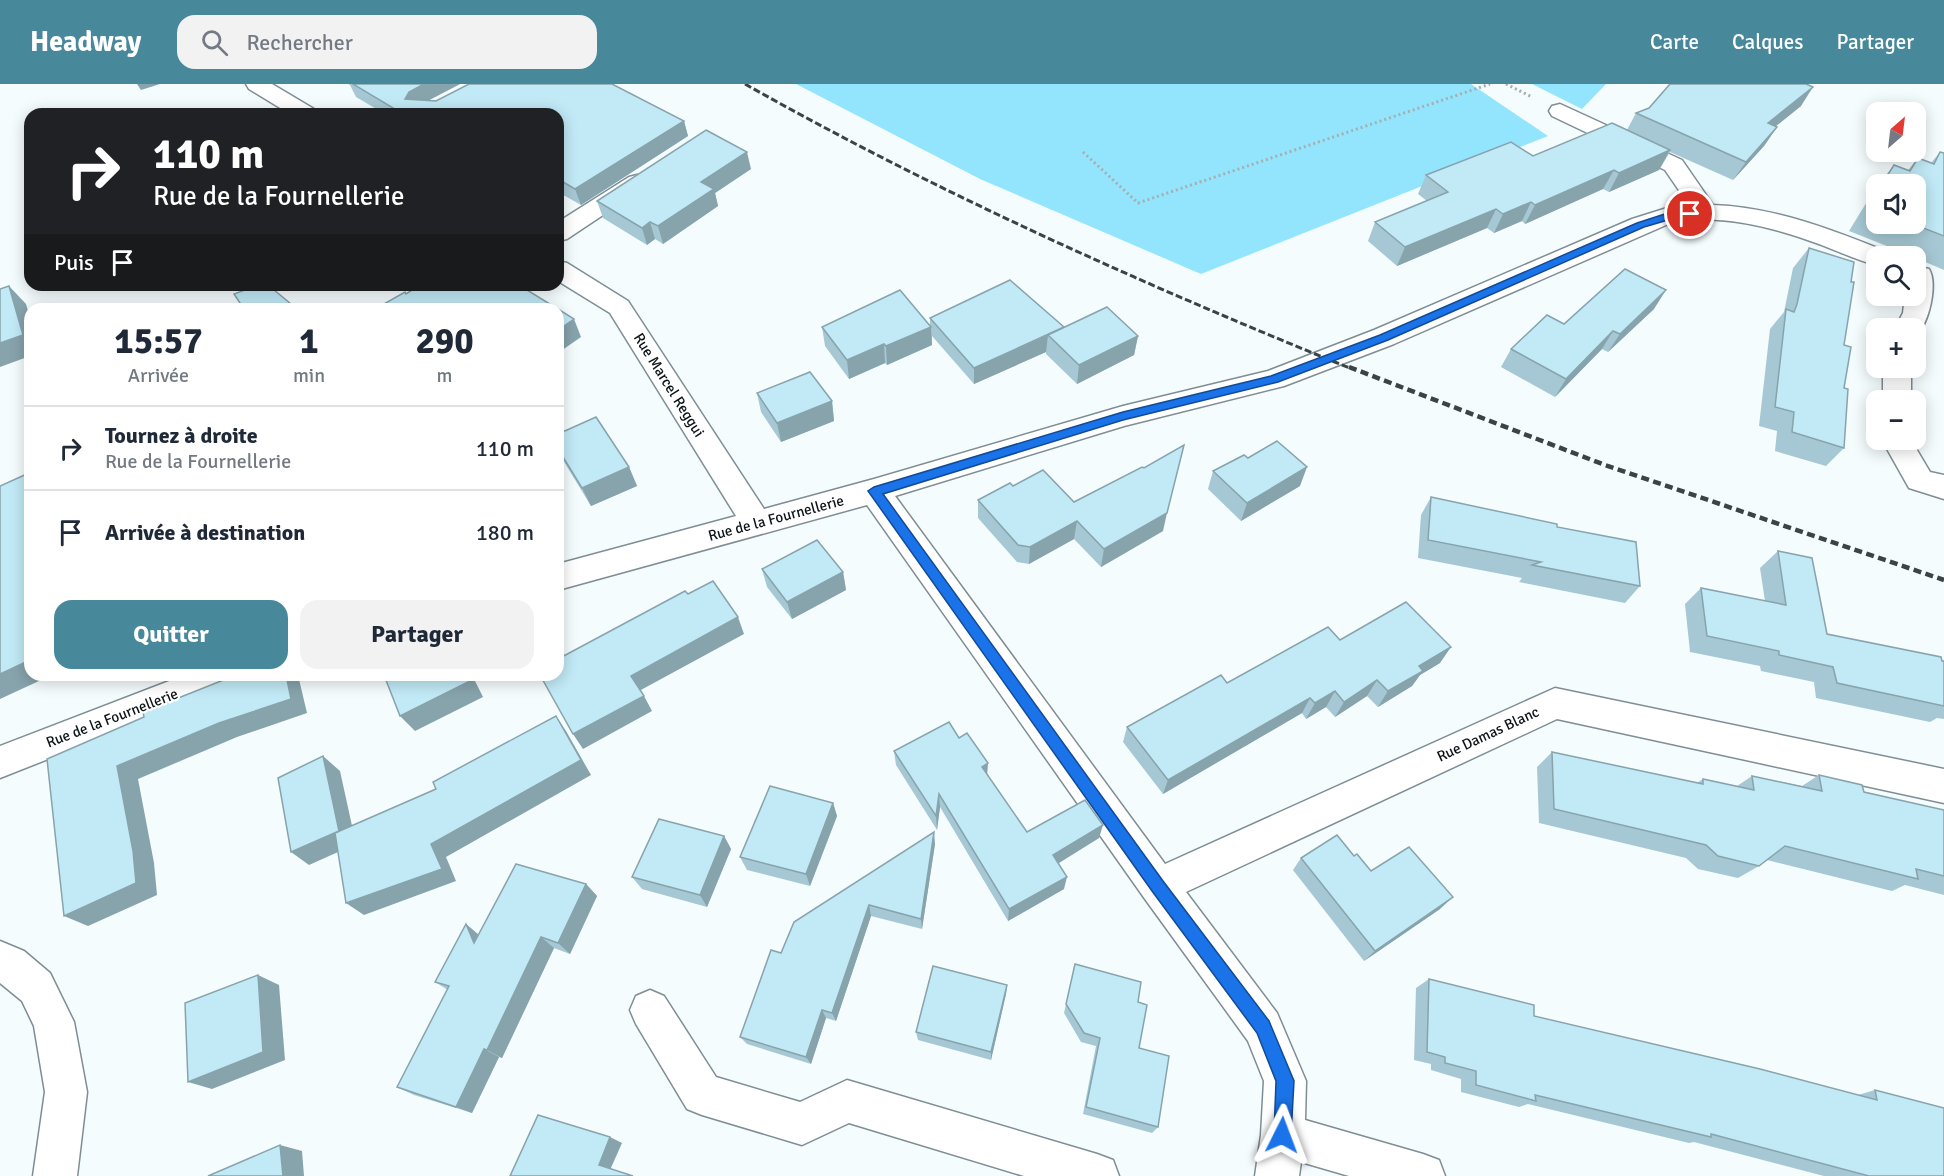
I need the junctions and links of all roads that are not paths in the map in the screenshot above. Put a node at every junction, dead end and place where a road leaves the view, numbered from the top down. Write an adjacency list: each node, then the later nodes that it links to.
1 (257, 84): 2 (street)
2 (296, 108)
3 (1560, 111): 5 (street)
4 (652, 172): 6 (street)
5 (1706, 213): 7 (street, Rue de la Fournellerie); 13 (street, Rue de la Fournellerie)
6 (564, 229)
7 (1866, 253)
8 (564, 273): 14 (street, Rue Marcel Reggui)
9 (1926, 277): 10 (street)
10 (1944, 285)
11 (1902, 450): 12 (street)
12 (1944, 487)
13 (874, 491): 14 (street, Rue de la Fournellerie); 19 (street)
14 (757, 524): 15 (street, Rue de la Fournellerie)
15 (564, 575)
16 (209, 681): 17 (street, Rue de la Fournellerie)
17 (0, 762)
18 (1944, 786): 19 (street, Rue Damas Blanc)
19 (1158, 886): 22 (street)
20 (0, 961): 23 (street)
21 (650, 1010): 24 (street)
22 (1282, 1135): 25 (street); 26 (street)
23 (55, 1176)
24 (1098, 1176)
25 (1276, 1176)
26 (1423, 1176)

